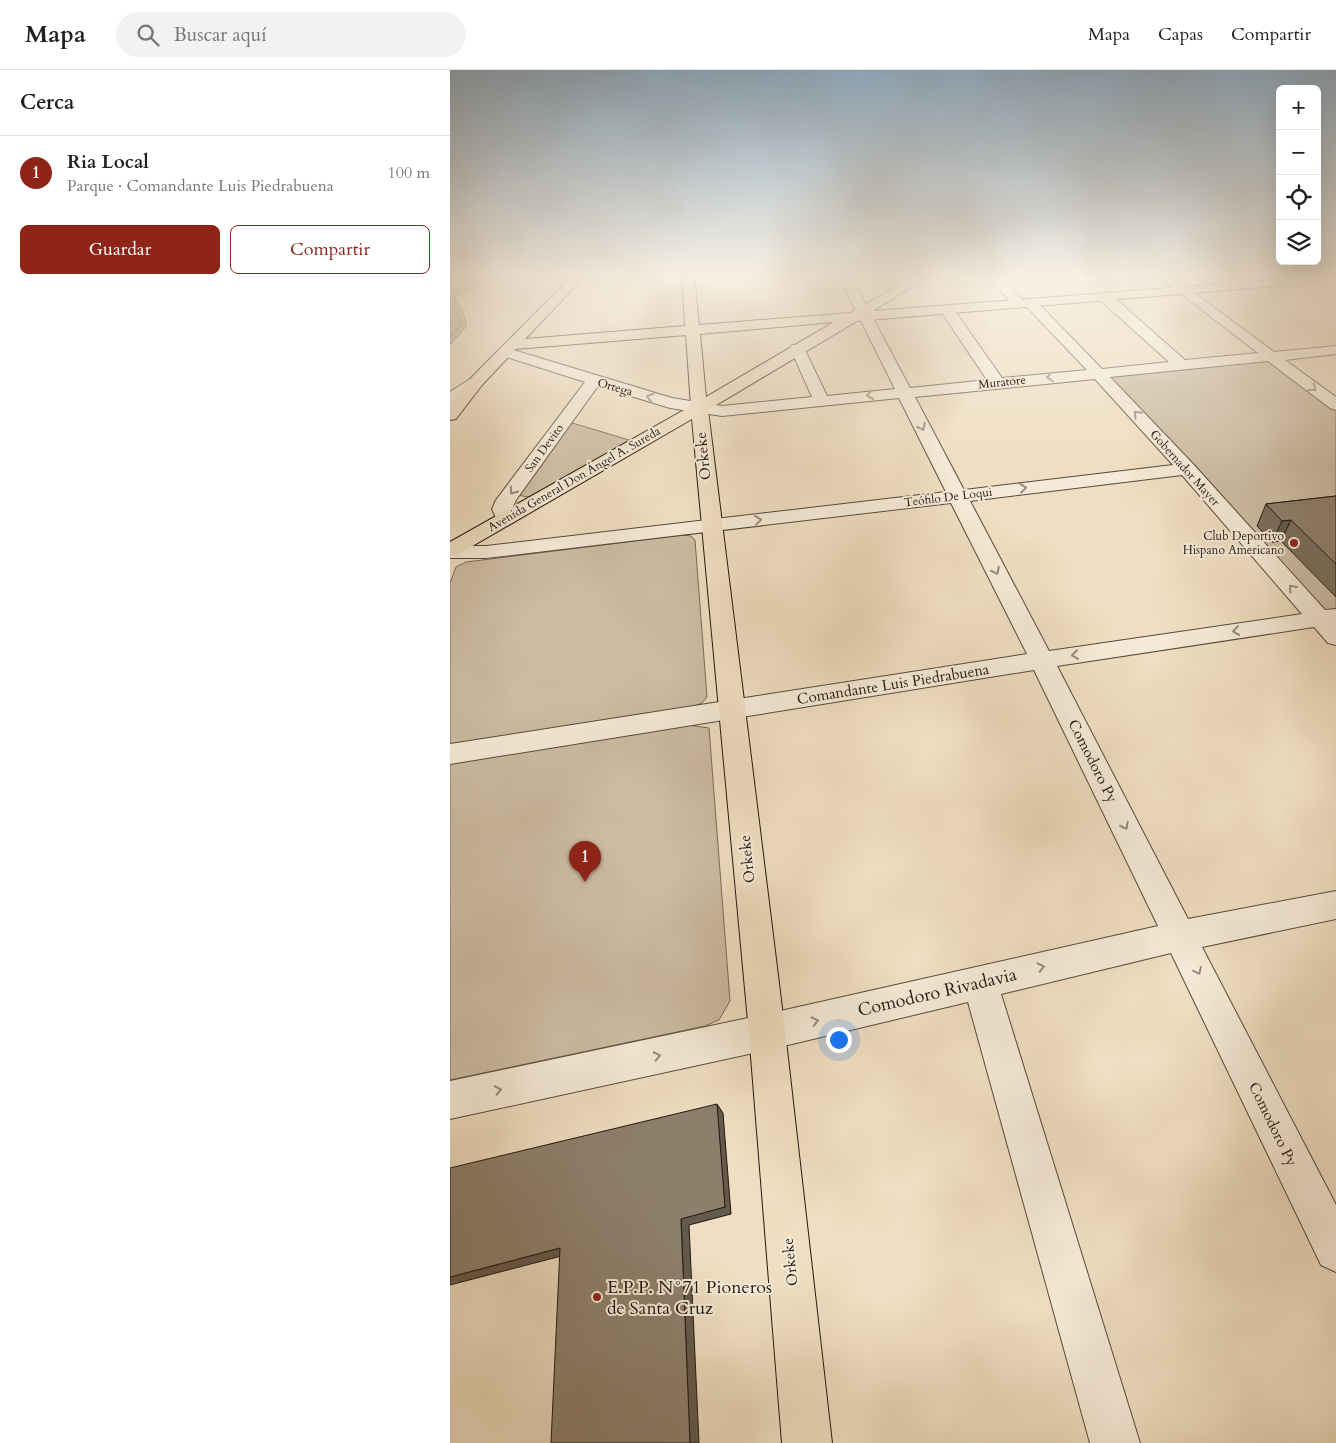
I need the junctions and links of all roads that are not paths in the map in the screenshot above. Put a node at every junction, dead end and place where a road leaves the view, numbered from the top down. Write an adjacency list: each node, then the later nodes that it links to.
1 (517, 339): 10 (main road)
2 (605, 339): 10 (main road)
3 (693, 339): 23 (main road, Orkeke)
4 (814, 339): 11 (main road, Avenida General Don Ángel A. Sureda)
5 (873, 339): 19 (street, Comodoro Py)
6 (967, 339): 18 (street)
7 (1062, 339): 15 (street, Gobernador Mayer)
8 (1152, 339): 14 (street)
9 (1249, 339): 13 (street)
10 (508, 348): 16 (street, Ortega); 17 (main road)
11 (797, 348): 21 (street); 23 (main road, Avenida General Don Ángel A. Sureda)
12 (1336, 350): 13 (street, Muratore)
13 (1273, 357): 14 (street, Muratore); 22 (street, one-way to 22)
14 (1181, 365): 15 (street, Muratore)
15 (1098, 373): 18 (street, Muratore, one-way to 18); 25 (street, Gobernador Mayer, one-way to 15)
16 (593, 381): 23 (street, Ortega, one-way to 16); 27 (street, San Devito, one-way to 27)
17 (476, 382): 20 (street); 24 (main road)
18 (997, 383): 19 (street, Muratore)
19 (904, 392): 21 (street, Muratore, one-way to 21); 26 (street, Comodoro Py, one-way to 26)
20 (450, 399)
21 (821, 400): 23 (street, Muratore)
22 (1336, 405)
23 (698, 409): 27 (main road, Avenida General Don Ángel A. Sureda); 28 (main road, Orkeke)
24 (450, 415)
25 (1187, 469): 26 (street, Teófilo De Loqui, one-way to 25); 30 (street, Gobernador Mayer, one-way to 25)
26 (957, 496): 28 (street, Teófilo De Loqui, one-way to 26); 32 (street, Comodoro Py, one-way to 32)
27 (505, 518): 29 (main road, Avenida General Don Ángel A. Sureda)
28 (710, 526): 29 (street, Teófilo De Loqui); 33 (main road, Orkeke)
29 (450, 551)
30 (1328, 618): 31 (street, Gobernador Mayer); 32 (street, Comandante Luis Piedrabuena, one-way to 32)
31 (1336, 637)
32 (1042, 660): 33 (street, Comandante Luis Piedrabuena); 36 (street, Comodoro Py, one-way to 36)
33 (730, 709): 34 (street, Comandante Luis Piedrabuena); 38 (main road, Orkeke)
34 (450, 754)
35 (1336, 905): 36 (street, Comodoro Rivadavia)
36 (1180, 936): 37 (street, Comodoro Rivadavia, one-way to 36); 40 (street, Comodoro Py, one-way to 40)
37 (980, 981): 38 (street, Comodoro Rivadavia, one-way to 37); 42 (street)
38 (767, 1032): 39 (street, Comodoro Rivadavia, one-way to 38); 41 (main road, Orkeke)
39 (450, 1100)
40 (1336, 1250)
41 (808, 1443)
42 (1115, 1443)

